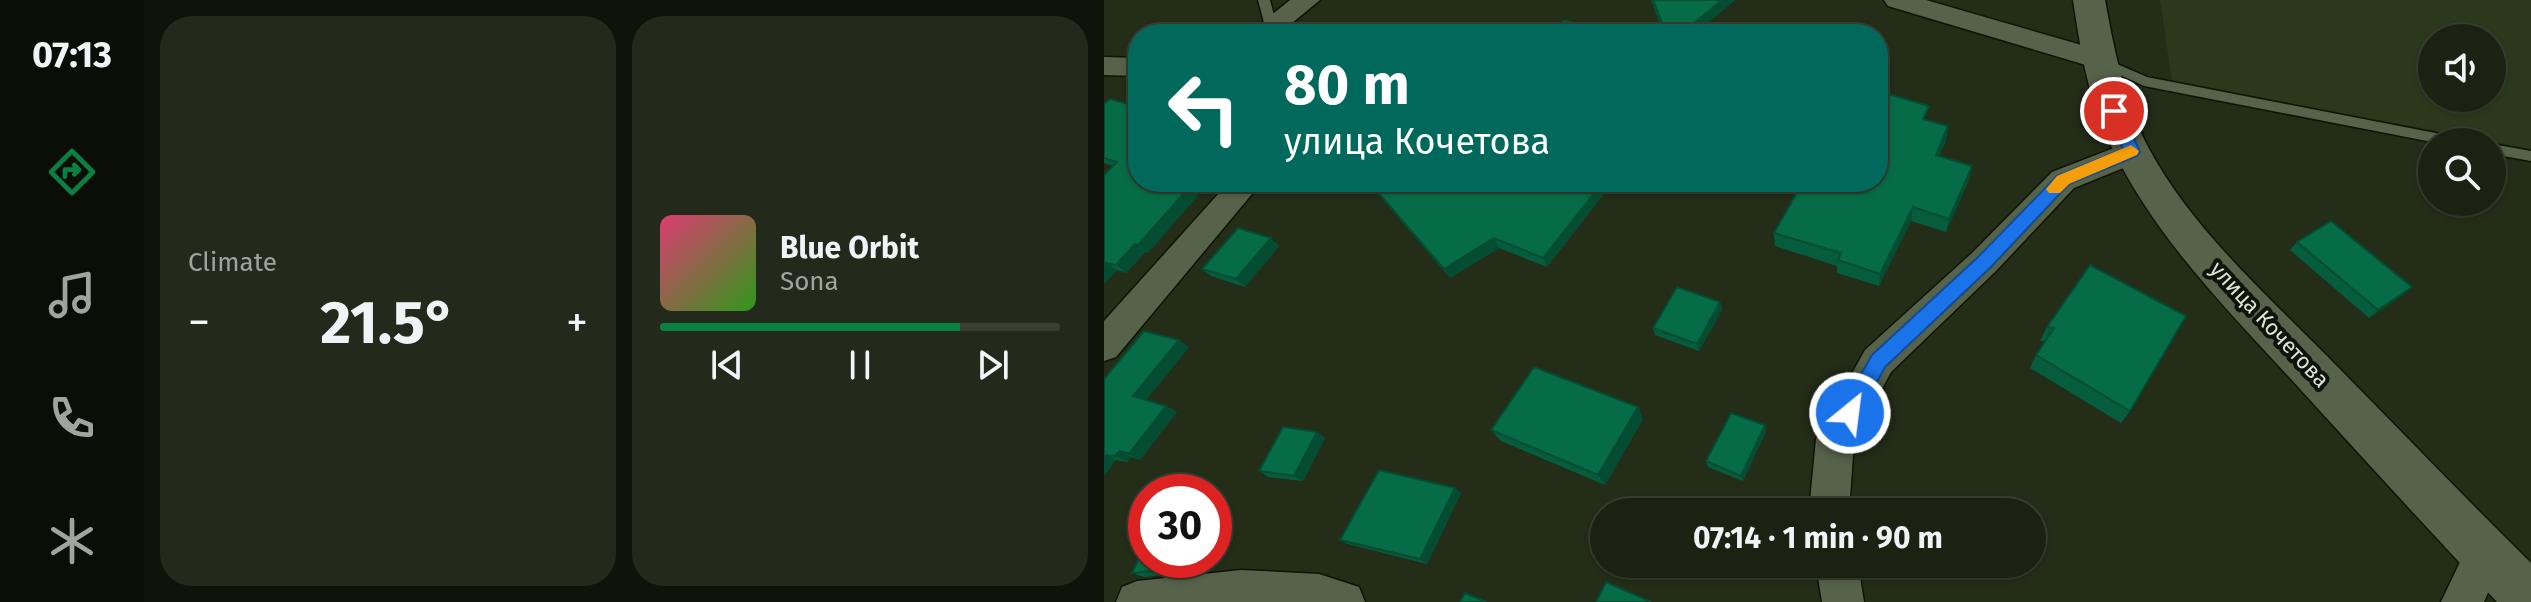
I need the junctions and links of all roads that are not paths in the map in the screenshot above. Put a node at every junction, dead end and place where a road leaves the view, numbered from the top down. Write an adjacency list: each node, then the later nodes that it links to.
1 (1264, 0): 5 (lane)
2 (1307, 0): 6 (street)
3 (1897, 0): 7 (street)
4 (2089, 0): 7 (street, улица Кочетова)
5 (1268, 24)
6 (1278, 24)
7 (2099, 60): 10 (lane); 11 (street, улица Кочетова)
8 (1104, 66): 9 (street)
9 (1128, 67)
10 (2418, 135)
11 (2132, 152): 16 (street); 17 (street, улица Кочетова)
12 (2506, 152): 13 (lane)
13 (2531, 156)
14 (1238, 192): 15 (street)
15 (1104, 346)
16 (1830, 498)
17 (2485, 553): 19 (street, улица Кочетова); 23 (street)
18 (1839, 578): 22 (street)
19 (2531, 600)
20 (1137, 602): 21 (street)
21 (1344, 602)
22 (1843, 602)
23 (2462, 602)

